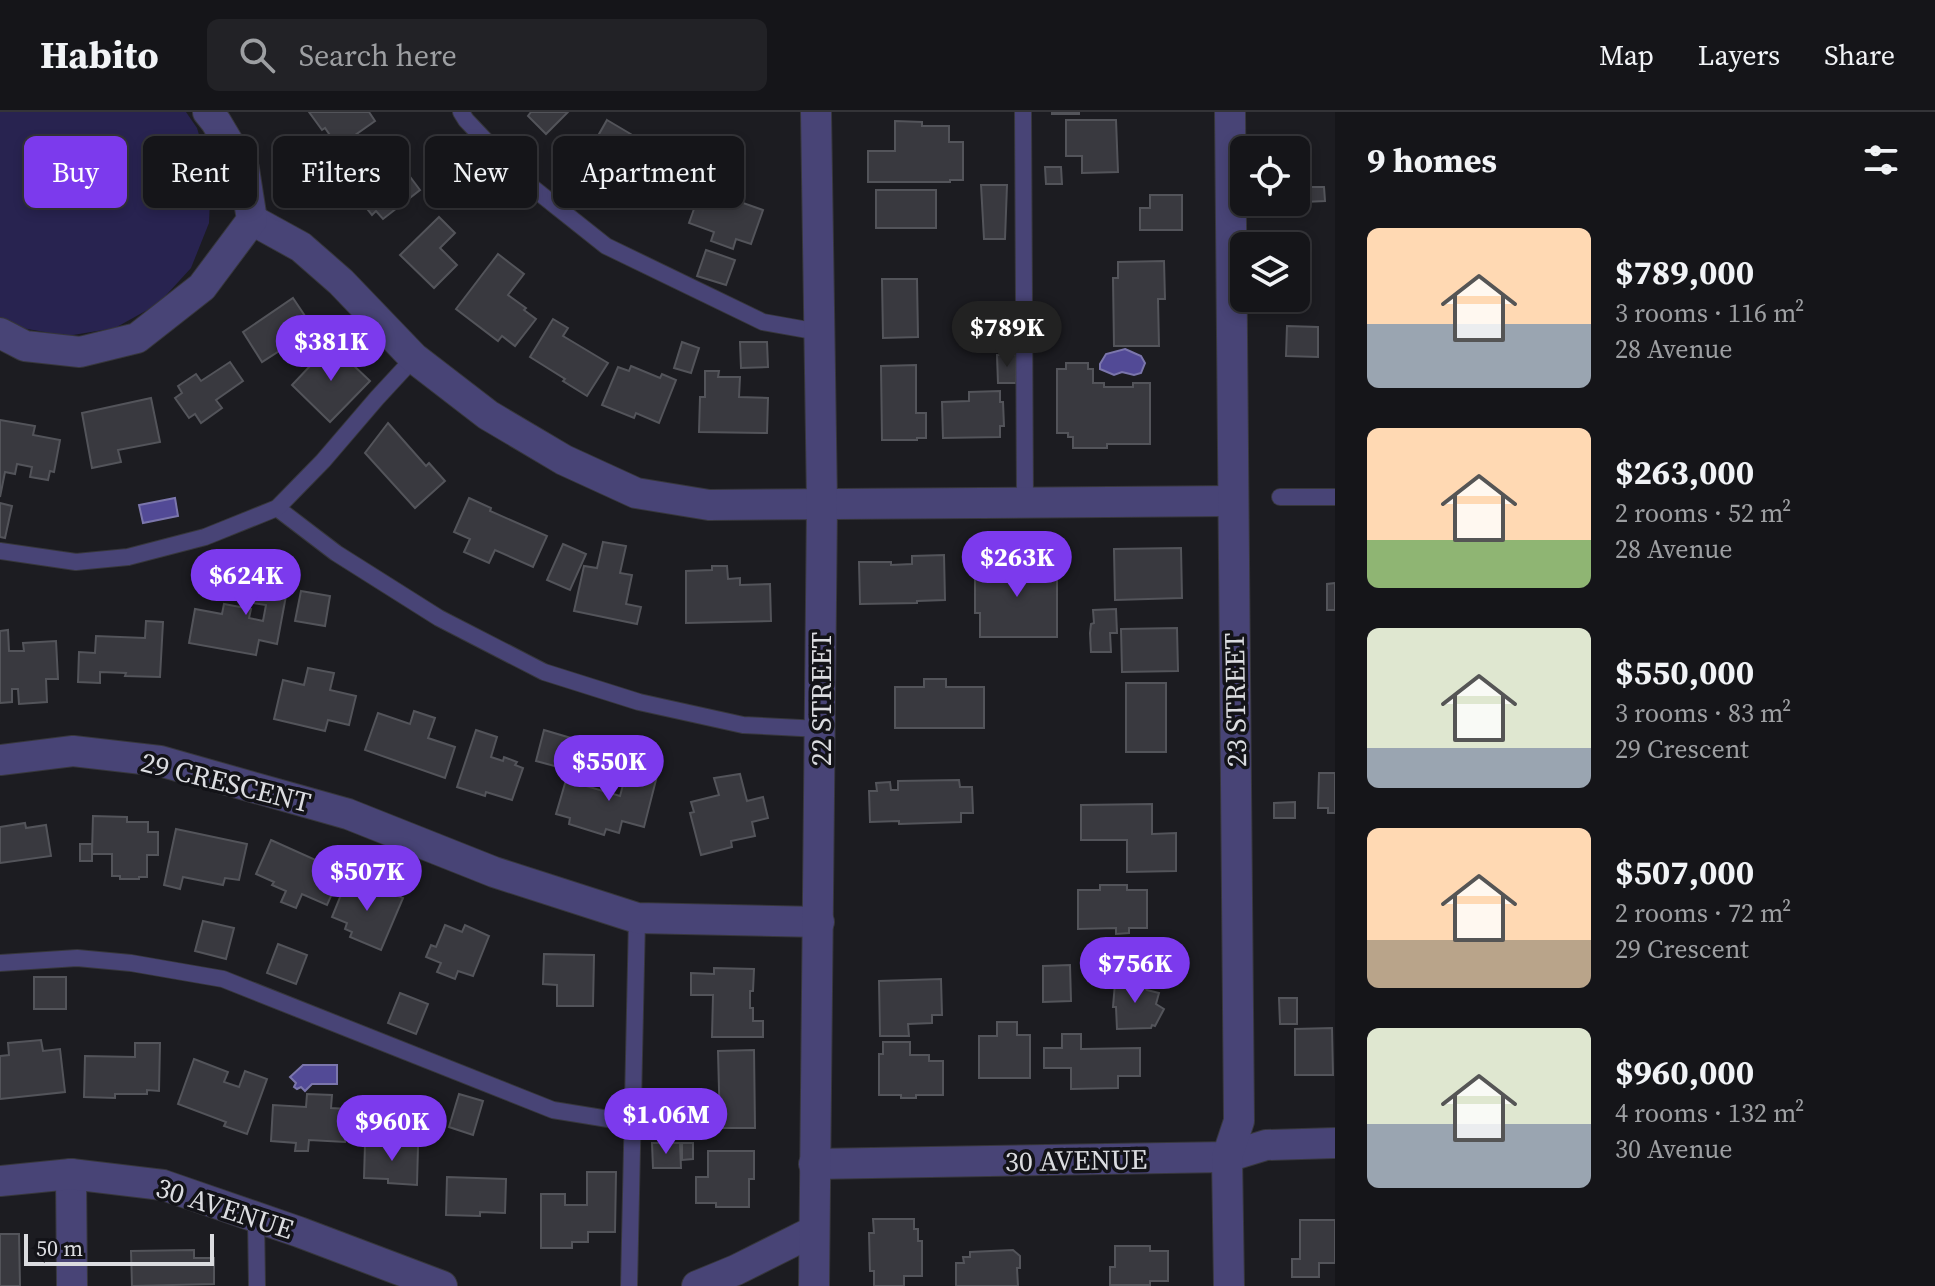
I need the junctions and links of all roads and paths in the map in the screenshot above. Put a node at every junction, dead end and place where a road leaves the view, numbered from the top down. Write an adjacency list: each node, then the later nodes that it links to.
1 (208, 112): 6 (street)
2 (461, 112): 7 (lane)
3 (816, 112): 7 (street, 22 STREET)
4 (1023, 112): 14 (lane)
5 (1230, 112): 12 (street, 23 STREET)
6 (252, 220): 8 (street); 9 (street)
7 (819, 332): 13 (street, 22 STREET)
8 (0, 333)
9 (414, 358): 13 (street); 15 (lane)
10 (1280, 497): 11 (lane)
11 (1335, 497)
12 (1233, 501): 14 (street); 24 (street, 23 STREET)
13 (822, 503): 14 (street); 17 (street, 22 STREET)
14 (1025, 504)
15 (277, 508): 16 (lane); 17 (lane)
16 (0, 551)
17 (820, 729): 20 (street, 22 STREET)
18 (0, 760): 19 (street, 29 CRESCENT)
19 (637, 918): 20 (street, 29 CRESCENT); 22 (lane)
20 (819, 922): 25 (street, 22 STREET)
21 (0, 963): 22 (lane)
22 (633, 1123): 33 (lane)
23 (1335, 1143): 24 (street, 30 AVENUE)
24 (1227, 1157): 25 (street, 30 AVENUE); 36 (street, 23 STREET)
25 (814, 1164): 29 (street, 22 STREET)
26 (71, 1174): 27 (street, 30 AVENUE); 28 (street, 30 AVENUE); 30 (street)
27 (0, 1181)
28 (256, 1217): 31 (lane); 32 (street, 30 AVENUE)
29 (814, 1231): 34 (street); 35 (street, 22 STREET)
30 (72, 1286)
31 (257, 1286)
32 (442, 1286)
33 (629, 1286)
34 (697, 1286)
35 (814, 1286)
36 (1229, 1286)

